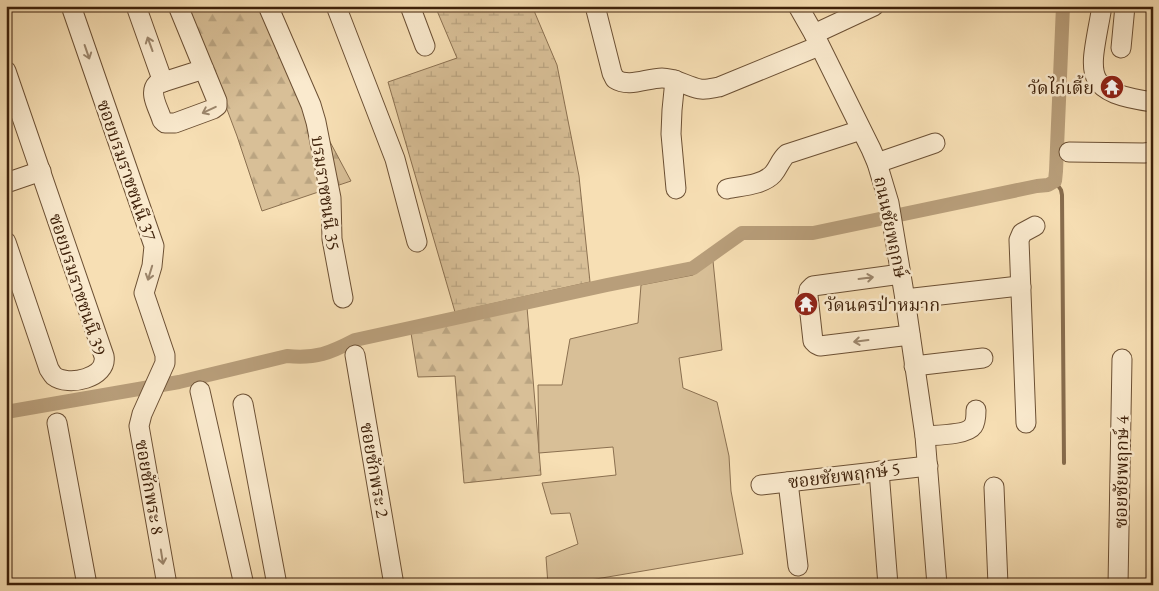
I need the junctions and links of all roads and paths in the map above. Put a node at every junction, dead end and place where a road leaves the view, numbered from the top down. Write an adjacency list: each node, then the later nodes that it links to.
1 (71, 6): 41 (street, ซอยบรมราชชนนี 37, one-way to 41)
2 (136, 6): 18 (street, one-way to 2)
3 (178, 6): 15 (street)
4 (268, 6): 34 (street, บรมราชชนนี 35)
5 (336, 6): 31 (street)
6 (410, 6): 13 (street)
7 (595, 6): 17 (street)
8 (798, 6): 12 (street, ถนนชัยพฤกษ์)
9 (874, 6): 12 (street)
10 (1125, 6): 14 (street)
11 (1101, 12): 19 (street)
12 (817, 40): 17 (street); 20 (street, ถนนชัยพฤกษ์)
13 (425, 46)
14 (1121, 48)
15 (204, 69): 18 (street); 18 (street, one-way to 18)
16 (6, 71): 25 (street, ซอยบรมราชชนนี 39)
17 (675, 80): 27 (street)
18 (164, 82)
19 (1153, 102)
20 (861, 130): 24 (street, ถนนชัยพฤกษ์); 28 (street)
21 (935, 143): 24 (street)
22 (1069, 152): 23 (street)
23 (1153, 152)
24 (877, 163): 32 (street, ถนนชัยพฤกษ์)
25 (41, 171): 26 (street); 30 (street, ซอยบรมราชชนนี 39)
26 (6, 183)
27 (676, 189)
28 (726, 189)
29 (1035, 226): 33 (street)
30 (6, 242)
31 (418, 242)
32 (901, 274): 35 (street, ถนนชัยพฤกษ์); 36 (street, one-way to 32)
33 (1021, 287): 35 (street); 46 (street)
34 (343, 298)
35 (905, 299): 36 (street, ถนนชัยพฤกษ์)
36 (910, 335): 40 (street, ถนนชัยพฤกษ์)
37 (355, 355): 58 (street, ซอยชักพระ 2)
38 (983, 358): 40 (street)
39 (1122, 358): 62 (street, ซอยชัยพฤกษ์ 4)
40 (914, 366): 47 (street, ถนนชัยพฤกษ์)
41 (152, 390): 55 (street, ซอยชักพระ 8, one-way to 55)
42 (200, 391): 56 (street)
43 (243, 404): 57 (street)
44 (976, 410): 47 (street)
45 (57, 423): 54 (street)
46 (1026, 423)
47 (925, 436): 48 (street, ถนนชัยพฤกษ์)
48 (928, 466): 49 (street, ซอยชัยพฤกษ์ 5); 60 (street, ถนนชัยพฤกษ์)
49 (879, 471): 50 (street, ซอยชัยพฤกษ์ 5); 59 (street)
50 (788, 482): 51 (street, ซอยชัยพฤกษ์ 5); 53 (street)
51 (761, 485)
52 (994, 487): 61 (street)
53 (798, 566)
54 (87, 585)
55 (167, 585)
56 (244, 585)
57 (277, 585)
58 (394, 585)
59 (888, 585)
60 (937, 585)
61 (998, 585)
62 (1118, 585)

